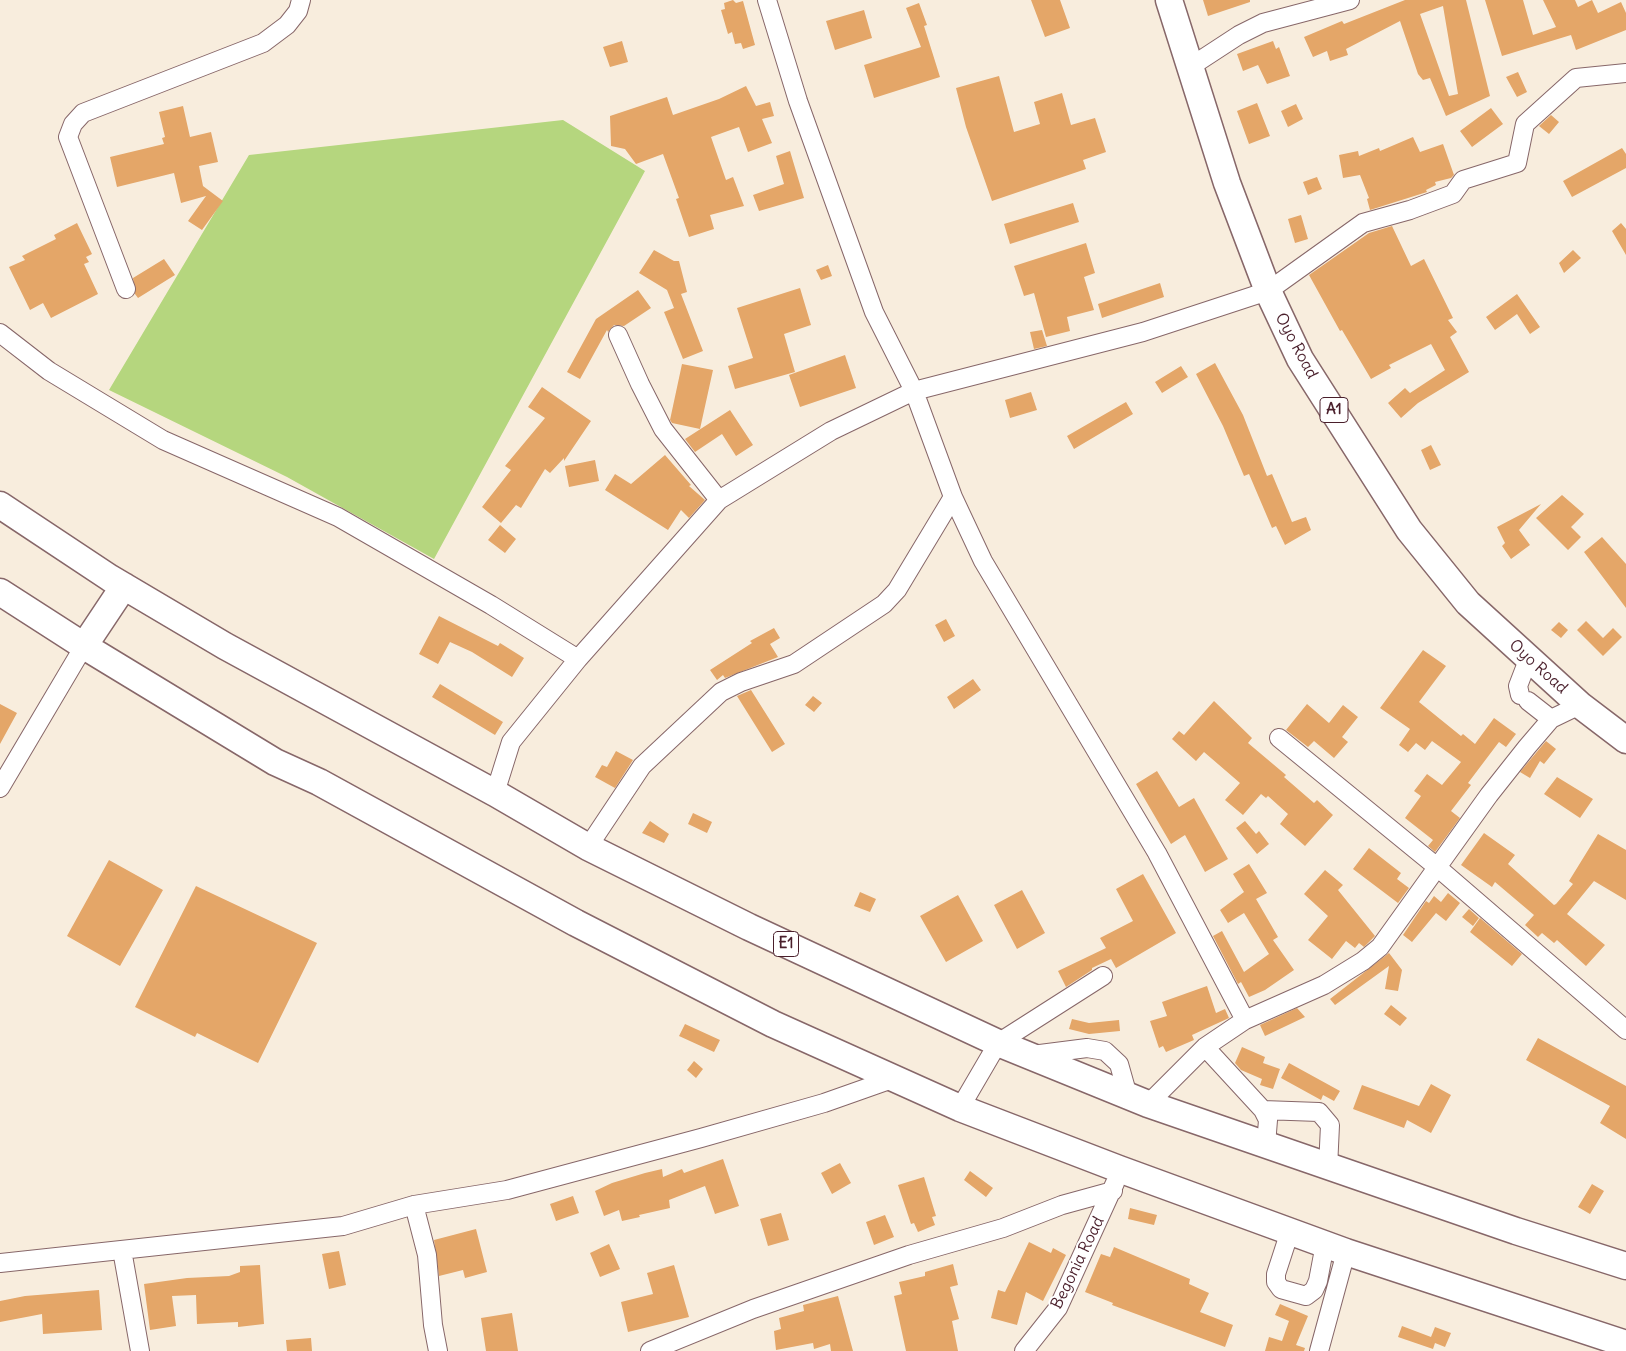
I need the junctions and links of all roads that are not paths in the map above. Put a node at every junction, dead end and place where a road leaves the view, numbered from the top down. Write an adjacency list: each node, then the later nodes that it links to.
1 (300, 0): 7 (street)
2 (767, 0): 11 (street)
3 (1169, 0): 5 (highway, Oyo Road / A1)
4 (1350, 0): 5 (street)
5 (1190, 67): 8 (highway, Oyo Road / A1)
6 (1626, 73): 8 (street)
7 (126, 289)
8 (1268, 291): 11 (street); 19 (highway, Oyo Road / A1)
9 (0, 333): 18 (street)
10 (618, 335): 13 (street)
11 (914, 391): 12 (street); 13 (street)
12 (953, 497): 26 (street); 29 (street)
13 (719, 500): 18 (street)
14 (0, 505): 15 (highway, E1)
15 (124, 586): 17 (highway); 25 (highway, E1)
16 (0, 592): 17 (highway)
17 (84, 646): 24 (street); 33 (highway)
18 (578, 659): 25 (street)
19 (1528, 660): 20 (highway, Oyo Road / A1); 21 (street)
20 (1580, 705): 21 (street); 23 (highway, Oyo Road / A1)
21 (1551, 719): 27 (street)
22 (1279, 738): 27 (street)
23 (1626, 740)
24 (0, 788)
25 (495, 793): 26 (highway, E1)
26 (588, 847): 31 (highway, E1)
27 (1437, 866): 29 (street); 30 (street)
28 (1103, 976): 31 (street)
29 (1244, 1020): 32 (street)
30 (1626, 1030)
31 (998, 1043): 34 (highway, E1); 35 (street)
32 (1205, 1047): 34 (street); 36 (street)
33 (892, 1078): 35 (highway); 40 (street)
34 (1138, 1100): 37 (highway, E1)
35 (960, 1108): 39 (highway)
36 (1263, 1110): 37 (street); 38 (street)
37 (1266, 1145): 38 (highway, E1)
38 (1328, 1168): 45 (highway, E1)
39 (1116, 1180): 41 (highway); 49 (street); 50 (street, Begonia Road)
40 (414, 1206): 43 (street); 48 (street)
41 (1290, 1231): 42 (highway); 42 (street)
42 (1335, 1248): 46 (highway); 51 (street)
43 (122, 1250): 44 (street); 47 (street)
44 (0, 1263)
45 (1626, 1266)
46 (1626, 1344)
47 (140, 1351)
48 (438, 1351)
49 (650, 1351)
50 (1024, 1351)
51 (1319, 1351)

